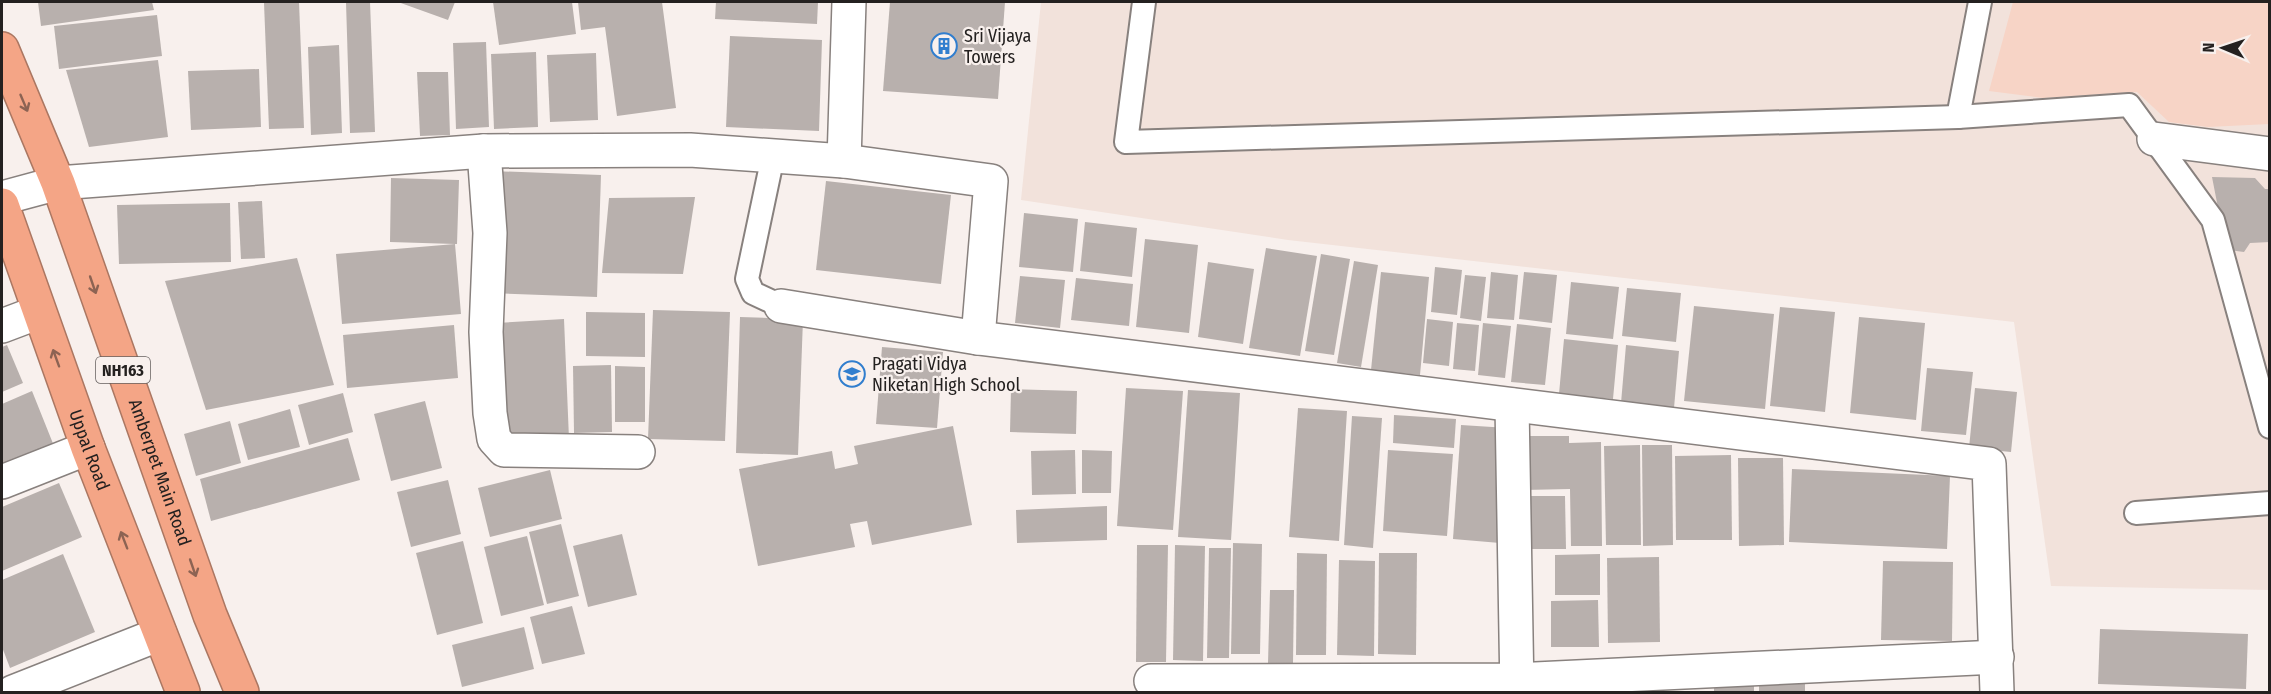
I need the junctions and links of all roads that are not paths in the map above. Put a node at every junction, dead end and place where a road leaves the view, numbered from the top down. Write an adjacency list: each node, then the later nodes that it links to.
1 (849, 2): 10 (street)
2 (1144, 2): 5 (lane)
3 (1980, 2): 5 (lane)
4 (2, 48): 11 (highway, Amberpet Main Road / NH163, one-way to 11)
5 (1958, 117): 6 (lane)
6 (2154, 139): 8 (street); 19 (lane)
7 (484, 152): 9 (street); 11 (street); 21 (street)
8 (2270, 154)
9 (773, 156): 10 (street); 14 (lane)
10 (844, 161): 17 (street)
11 (58, 183): 12 (street); 31 (highway, Amberpet Main Road / NH163, one-way to 31)
12 (2, 198)
13 (2, 205): 15 (highway, Uppal Road)
14 (781, 306): 17 (street)
15 (39, 312): 16 (street); 20 (highway, Uppal Road, one-way to 15)
16 (2, 326)
17 (978, 338): 18 (street)
18 (1512, 405): 26 (street); 28 (street)
19 (2270, 427)
20 (88, 448): 22 (street); 25 (highway, Uppal Road, one-way to 20)
21 (638, 452)
22 (2, 482)
23 (2270, 503): 24 (lane)
24 (2136, 513)
25 (160, 634): 29 (street); 30 (highway, Uppal Road)
26 (1996, 657): 28 (street); 32 (street)
27 (1151, 681): 28 (street)
28 (1517, 686)
29 (13, 693)
30 (183, 693)
31 (242, 693)
32 (1997, 693)

